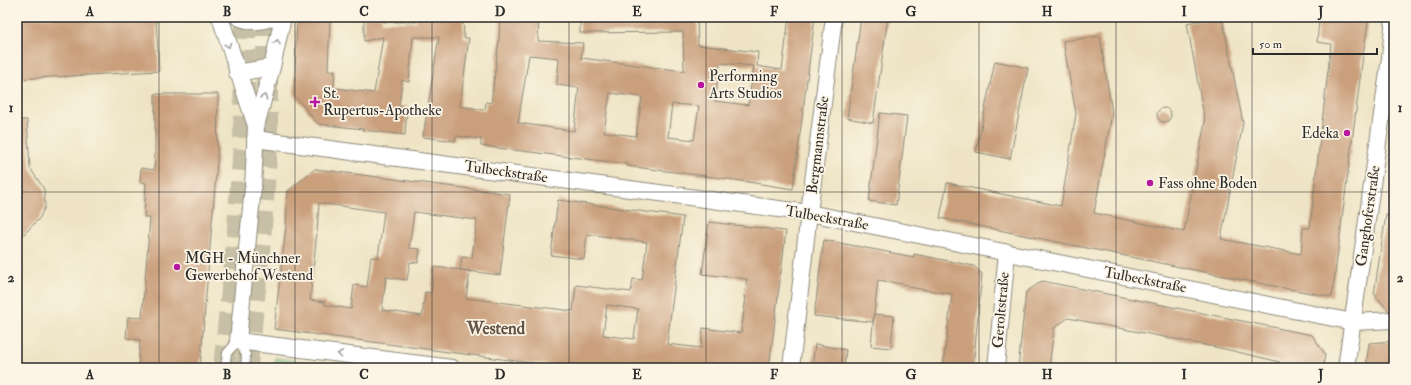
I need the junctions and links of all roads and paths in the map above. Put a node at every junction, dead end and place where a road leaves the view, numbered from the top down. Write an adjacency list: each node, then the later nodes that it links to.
1 (220, 17): 9 (street, one-way to 9)
2 (238, 17): 3 (street)
3 (272, 17)
4 (283, 17): 8 (street, one-way to 4)
5 (834, 17): 11 (street, Bergmannstraße)
6 (1394, 17): 7 (street, Ganghoferstraße)
7 (1392, 51): 14 (street, Ganghoferstraße)
8 (272, 67): 9 (street); 10 (street, one-way to 8)
9 (237, 73): 10 (street)
10 (255, 132): 11 (street, Tulbeckstraße); 15 (street)
11 (809, 213): 12 (street, Tulbeckstraße); 19 (street, Bergmannstraße)
12 (1007, 252): 14 (street, Tulbeckstraße); 20 (street, Geroltstraße)
13 (1394, 320): 14 (street, Tulbeckstraße)
14 (1353, 322): 21 (street, Ganghoferstraße)
15 (238, 341): 16 (lane); 17 (lane); 18 (street, one-way to 15)
16 (225, 368)
17 (244, 368)
18 (452, 368)
19 (791, 368)
20 (996, 368)
21 (1346, 368)

